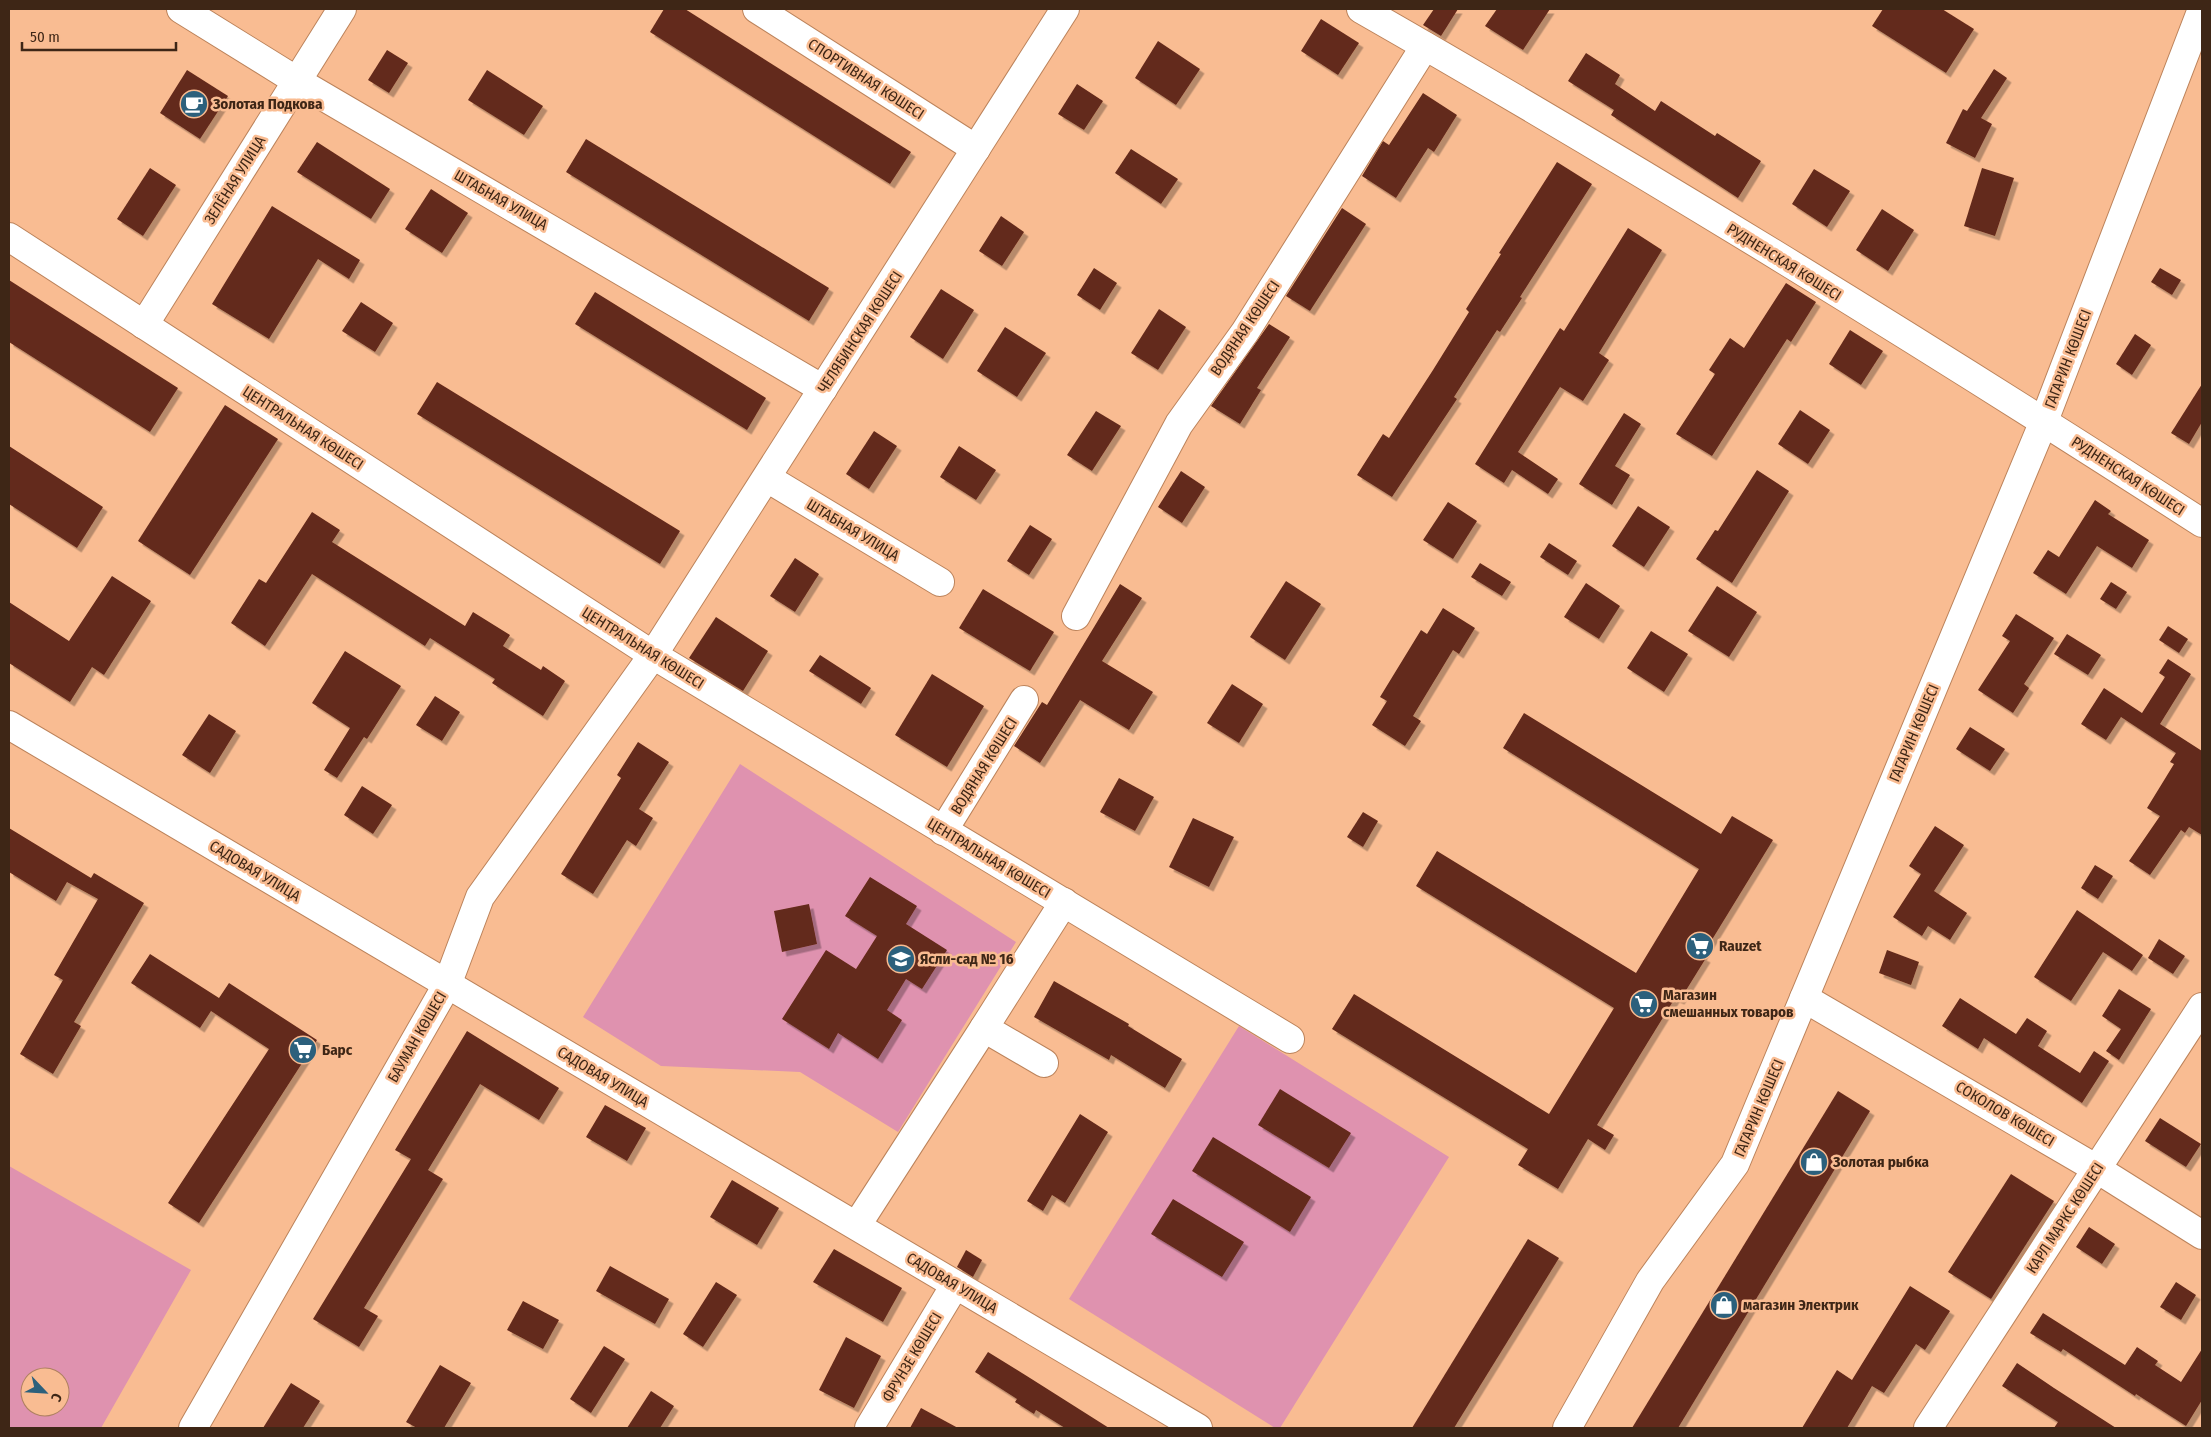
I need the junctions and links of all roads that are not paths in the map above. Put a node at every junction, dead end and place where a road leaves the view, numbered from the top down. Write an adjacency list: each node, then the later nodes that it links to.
1 (181, 9): 8 (street, ШТАБНАЯ УЛИЦА)
2 (342, 9): 8 (street, ЗЕЛЁНАЯ УЛИЦА)
3 (757, 9): 9 (street, СПОРТИВНАЯ КӨШЕСІ)
4 (1065, 9): 9 (street, ЧЕЛЯБИНСКАЯ КӨШЕСІ)
5 (1361, 9): 7 (street, РУДНЕНСКАЯ КӨШЕСІ)
6 (2202, 9): 13 (street, ГАГАРИН КӨШЕСІ)
7 (1425, 46): 13 (street, РУДНЕНСКАЯ КӨШЕСІ); 17 (street, ВОДЯНАЯ КӨШЕСІ)
8 (297, 81): 11 (street, ЗЕЛЁНАЯ УЛИЦА); 12 (street, ШТАБНАЯ УЛИЦА)
9 (976, 149): 12 (street, ЧЕЛЯБИНСКАЯ КӨШЕСІ)
10 (9, 237): 11 (street, ЦЕНТРАЛЬНАЯ КӨШЕСІ)
11 (144, 325): 18 (street, ЦЕНТРАЛЬНАЯ КӨШЕСІ)
12 (823, 389): 14 (street, ЧЕЛЯБИНСКАЯ КӨШЕСІ)
13 (2044, 421): 15 (street, РУДНЕНСКАЯ КӨШЕСІ); 24 (street, ГАГАРИН КӨШЕСІ)
14 (766, 478): 16 (street, ШТАБНАЯ УЛИЦА); 18 (street, ЧЕЛЯБИНСКАЯ КӨШЕСІ)
15 (2202, 523)
16 (940, 582)
17 (1076, 616)
18 (653, 655): 21 (street, ЦЕНТРАЛЬНАЯ КӨШЕСІ); 23 (street, БАУМАН КӨШЕСІ)
19 (1024, 700): 21 (street, ВОДЯНАЯ КӨШЕСІ)
20 (9, 725): 23 (street, САДОВАЯ УЛИЦА)
21 (943, 831): 22 (street, ЦЕНТРАЛЬНАЯ КӨШЕСІ)
22 (1064, 902): 26 (street); 27 (street, ЦЕНТРАЛЬНАЯ КӨШЕСІ)
23 (447, 985): 30 (street, САДОВАЯ УЛИЦА); 33 (street, БАУМАН КӨШЕСІ)
24 (1804, 998): 29 (street, СОКОЛОВ КӨШЕСІ); 36 (street, ГАГАРИН КӨШЕСІ)
25 (2202, 1007): 29 (street, КАРЛ МАРКС КӨШЕСІ)
26 (984, 1028): 28 (street); 30 (street)
27 (1290, 1038)
28 (1044, 1062)
29 (2097, 1168): 31 (street, СОКОЛОВ КӨШЕСІ); 37 (street, КАРЛ МАРКС КӨШЕСІ)
30 (857, 1225): 32 (street, САДОВАЯ УЛИЦА)
31 (2202, 1236)
32 (955, 1285): 34 (street, ФРУНЗЕ КӨШЕСІ); 35 (street, САДОВАЯ УЛИЦА)
33 (193, 1428)
34 (869, 1428)
35 (1198, 1428)
36 (1567, 1428)
37 (1928, 1428)

